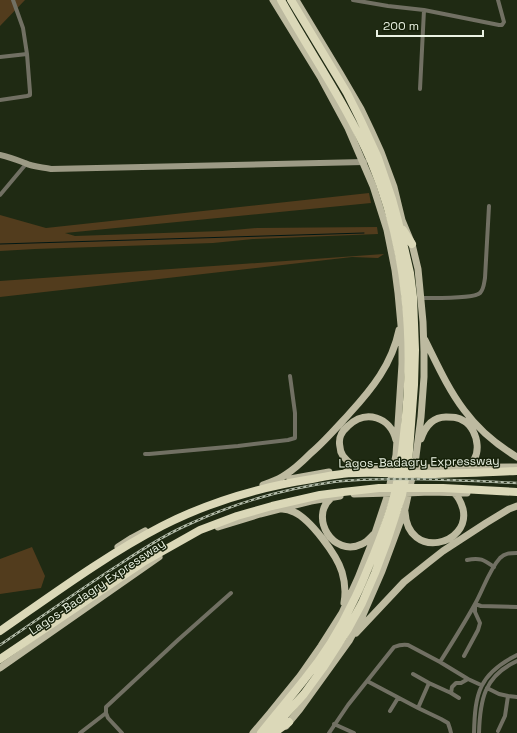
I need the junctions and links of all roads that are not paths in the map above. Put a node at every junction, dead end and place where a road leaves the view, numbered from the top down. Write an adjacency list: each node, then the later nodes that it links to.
1 (12, 0): 13 (street)
2 (274, 0): 11 (main road)
3 (281, 0): 11 (highway)
4 (291, 0): 23 (highway)
5 (296, 0): 9 (main road)
6 (301, 0): 9 (main road)
7 (353, 0): 10 (street)
8 (498, 0): 10 (street)
9 (302, 8): 23 (main road)
10 (424, 10): 15 (street)
11 (286, 16): 12 (highway); 12 (highway)
12 (299, 36): 18 (main road); 22 (highway)
13 (27, 54): 14 (street); 16 (street)
14 (0, 57)
15 (420, 89)
16 (0, 100)
17 (0, 155): 19 (street)
18 (364, 162): 19 (street); 22 (main road)
19 (26, 164): 20 (street)
20 (0, 196)
21 (489, 206): 25 (street)
22 (384, 209): 23 (highway)
23 (394, 223): 24 (highway); 24 (highway); 26 (main road); 33 (highway)
24 (408, 246): 25 (main road); 33 (highway)
25 (421, 298): 27 (main road)
26 (400, 318): 29 (main road); 38 (main road)
27 (423, 336): 30 (main road); 32 (main road)
28 (290, 376): 31 (street)
29 (397, 443): 33 (main road); 35 (main road)
30 (418, 447): 33 (main road); 36 (main road)
31 (145, 454)
32 (517, 457)
33 (404, 464): 41 (highway); 41 (main road)
34 (517, 467): 36 (main road, Lagos-Badagry Expressway)
35 (362, 468): 36 (main road, Lagos-Badagry Expressway); 38 (main road, Lagos-Badagry Expressway)
36 (459, 468)
37 (517, 471): 57 (highway, Lagos-Badagry Expressway)
38 (263, 485): 56 (main road, Lagos-Badagry Expressway)
39 (454, 493): 40 (main road, Lagos-Badagry Expressway); 42 (main road, Lagos-Badagry Expressway); 45 (main road)
40 (517, 494): 61 (highway, Lagos-Badagry Expressway)
41 (398, 495): 45 (main road); 48 (main road); 66 (highway); 81 (highway)
42 (331, 498): 44 (main road, Lagos-Badagry Expressway); 48 (main road)
43 (517, 506): 46 (main road)
44 (282, 508): 55 (main road); 64 (main road, Lagos-Badagry Expressway)
45 (405, 509): 58 (main road)
46 (509, 509): 47 (street); 58 (main road)
47 (517, 510)
48 (375, 532): 55 (main road)
49 (517, 553): 51 (street)
50 (467, 560): 51 (street)
51 (494, 567): 53 (street)
52 (231, 593): 80 (street)
53 (475, 604): 54 (street); 60 (street); 63 (street)
54 (517, 607)
55 (342, 612): 66 (main road)
56 (0, 627)
57 (0, 631)
58 (349, 641): 81 (main road)
59 (517, 655): 70 (street)
60 (464, 656)
61 (0, 658)
62 (517, 661): 71 (street)
63 (440, 662): 67 (street); 68 (street)
64 (0, 668)
65 (413, 674): 69 (street)
66 (302, 678): 77 (highway); 77 (highway)
67 (468, 679): 70 (street); 72 (street)
68 (367, 682): 75 (street); 82 (street)
69 (429, 683): 72 (street); 78 (street)
70 (481, 685): 94 (street)
71 (487, 688): 73 (street); 95 (street)
72 (451, 693): 76 (street)
73 (508, 696): 74 (street); 83 (street)
74 (517, 697)
75 (398, 698): 78 (street); 79 (street)
76 (459, 698)
77 (286, 699): 86 (main road); 87 (highway)
78 (418, 708): 93 (street)
79 (390, 712)
80 (106, 713): 84 (street); 85 (street)
81 (286, 720): 88 (highway); 89 (highway); 90 (main road)
82 (334, 724): 91 (street); 92 (street)
83 (498, 731)
84 (80, 733)
85 (122, 733)
86 (252, 733)
87 (261, 733)
88 (269, 733)
89 (274, 733)
90 (279, 733)
91 (329, 733)
92 (354, 733)
93 (451, 733)
94 (474, 733)
95 (479, 733)

